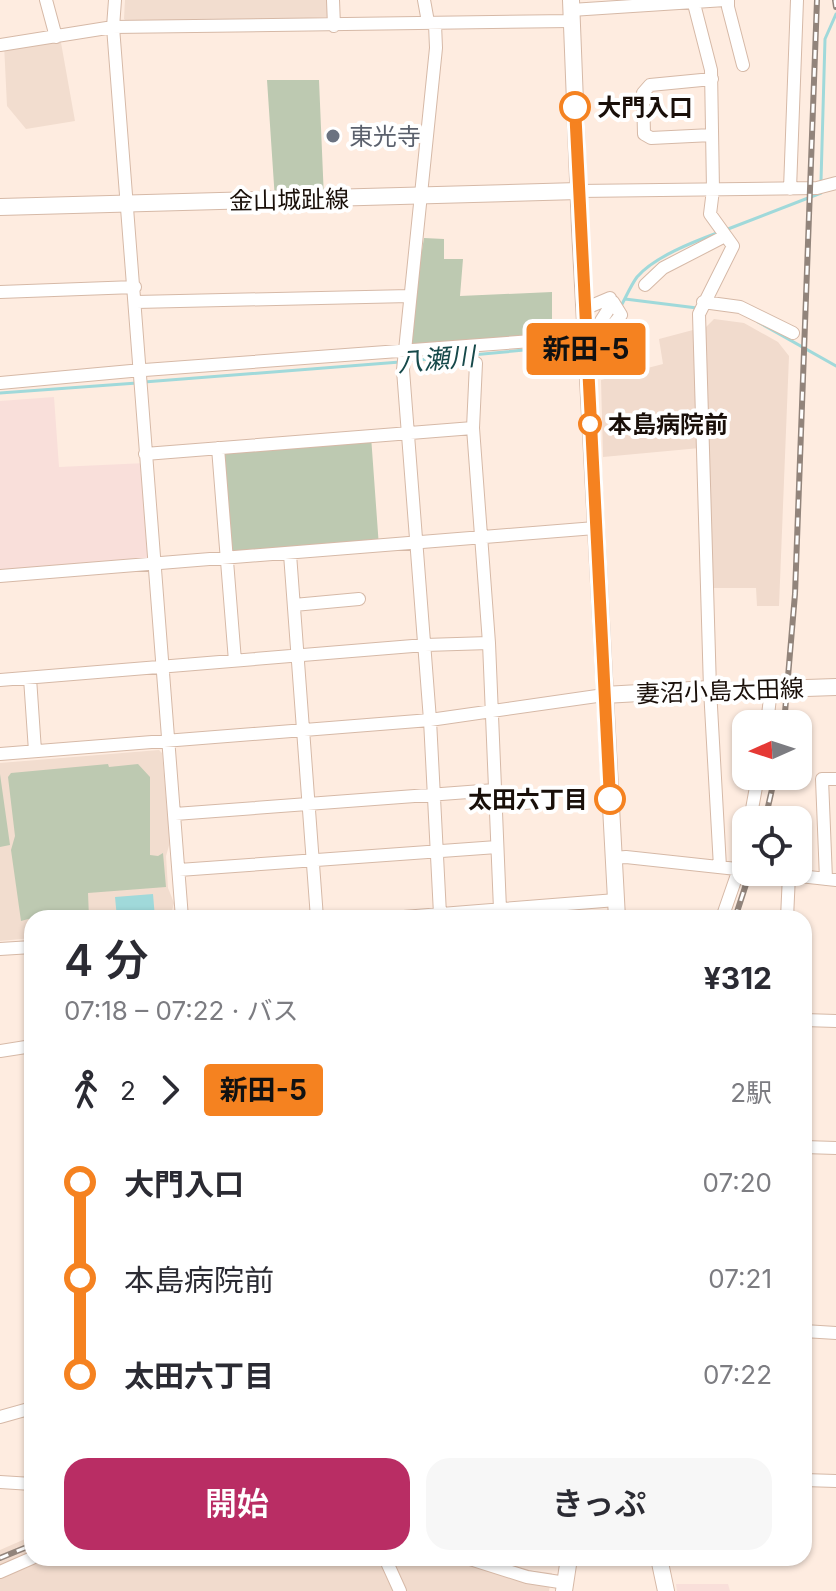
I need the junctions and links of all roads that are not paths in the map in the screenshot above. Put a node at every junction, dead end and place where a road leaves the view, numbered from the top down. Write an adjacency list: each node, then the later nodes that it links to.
1 (46, 0): 12 (street)
2 (115, 0): 11 (street)
3 (333, 0): 10 (street)
4 (424, 0): 9 (street)
5 (727, 0): 7 (street); 14 (street)
6 (797, 0): 18 (street)
7 (693, 1): 8 (street); 15 (street)
8 (571, 10): 9 (street); 20 (main road)
9 (431, 23): 10 (street); 21 (street)
10 (334, 26): 11 (street)
11 (113, 27): 12 (street); 22 (street)
12 (56, 37): 13 (street)
13 (0, 45)
14 (743, 65)
15 (712, 79): 16 (street); 16 (street)
16 (712, 135): 19 (street)
17 (836, 183): 18 (street)
18 (790, 189): 19 (street)
19 (713, 190): 20 (street); 24 (street)
20 (578, 191): 21 (main road, 金山城趾線); 32 (main road)
21 (422, 197): 22 (main road, 金山城趾線); 28 (street)
22 (128, 204): 23 (main road, 金山城趾線); 26 (street)
23 (0, 207)
24 (725, 236): 25 (street); 31 (street)
25 (645, 285)
26 (135, 287): 27 (street); 30 (street)
27 (0, 292)
28 (410, 296): 30 (street); 35 (street)
29 (610, 298): 32 (street)
30 (136, 302): 37 (street)
31 (702, 307): 33 (street); 60 (street)
32 (584, 309): 34 (main road)
33 (793, 333)
34 (590, 340): 35 (street); 43 (main road)
35 (403, 351): 37 (street); 40 (street)
36 (476, 363): 39 (street)
37 (141, 372): 38 (street); 42 (street)
38 (0, 383)
39 (473, 428): 40 (street); 44 (street)
40 (406, 433): 41 (street); 45 (street)
41 (218, 448): 42 (street); 47 (street)
42 (145, 454): 48 (street)
43 (595, 528): 44 (street); 62 (main road)
44 (482, 538): 45 (street); 52 (street)
45 (414, 544): 46 (street); 53 (street)
46 (290, 554): 47 (street); 51 (street)
47 (227, 559): 48 (street); 55 (street)
48 (156, 564): 49 (street); 56 (street)
49 (0, 576)
50 (359, 599): 51 (street)
51 (294, 605): 54 (street)
52 (489, 643): 53 (street); 64 (street)
53 (425, 645): 54 (street); 65 (street)
54 (298, 657): 55 (street); 66 (street)
55 (235, 661): 56 (street)
56 (164, 667): 57 (street); 67 (street)
57 (30, 678): 58 (street); 68 (street)
58 (0, 680)
59 (836, 687): 61 (main road, 妻沼小島太田線)
60 (710, 689): 61 (main road, 妻沼小島太田線); 62 (main road, 妻沼小島太田線); 81 (street)
61 (771, 689): 63 (street)
62 (604, 695): 64 (street); 79 (main road)
63 (769, 710)
64 (491, 712): 65 (street); 71 (street)
65 (430, 720): 66 (street); 72 (street)
66 (303, 732): 67 (street); 74 (street)
67 (170, 741): 68 (street); 76 (street)
68 (35, 751): 69 (street)
69 (0, 754)
70 (836, 779): 84 (street)
71 (495, 790): 72 (street); 75 (street)
72 (433, 794): 74 (street); 78 (street)
73 (544, 801): 75 (street)
74 (309, 805): 76 (street); 80 (street)
75 (496, 806): 77 (street)
76 (175, 814): 83 (street)
77 (497, 847): 78 (street); 88 (street)
78 (436, 851): 80 (street); 91 (street)
79 (613, 858): 81 (street); 87 (main road)
80 (313, 860): 83 (street); 90 (street)
81 (720, 867): 82 (street)
82 (732, 869)
83 (179, 870): 89 (street)
84 (831, 879)
85 (735, 886): 94 (street)
86 (788, 886): 95 (street)
87 (616, 900): 88 (street); 93 (main road)
88 (500, 909): 92 (street)
89 (182, 910)
90 (316, 910)
91 (440, 910)
92 (488, 910)
93 (617, 910)
94 (725, 910)
95 (787, 910)
96 (24, 948): 97 (street)
97 (0, 949)
98 (812, 1020): 99 (street)
99 (836, 1021)
100 (24, 1047): 101 (street)
101 (0, 1051)
102 (812, 1147): 103 (street)
103 (836, 1148)
104 (812, 1332): 105 (street)
105 (836, 1333)
106 (24, 1410): 107 (street)
107 (0, 1417)
108 (812, 1480): 109 (street)
109 (836, 1481)
110 (0, 1482): 111 (street)
111 (24, 1484)
112 (24, 1562): 117 (street)
113 (389, 1566): 119 (street)
114 (492, 1566): 118 (street)
115 (568, 1566): 118 (main road)
116 (661, 1566): 120 (main road)
117 (0, 1572)
118 (565, 1587)
119 (400, 1591)
120 (666, 1591)

